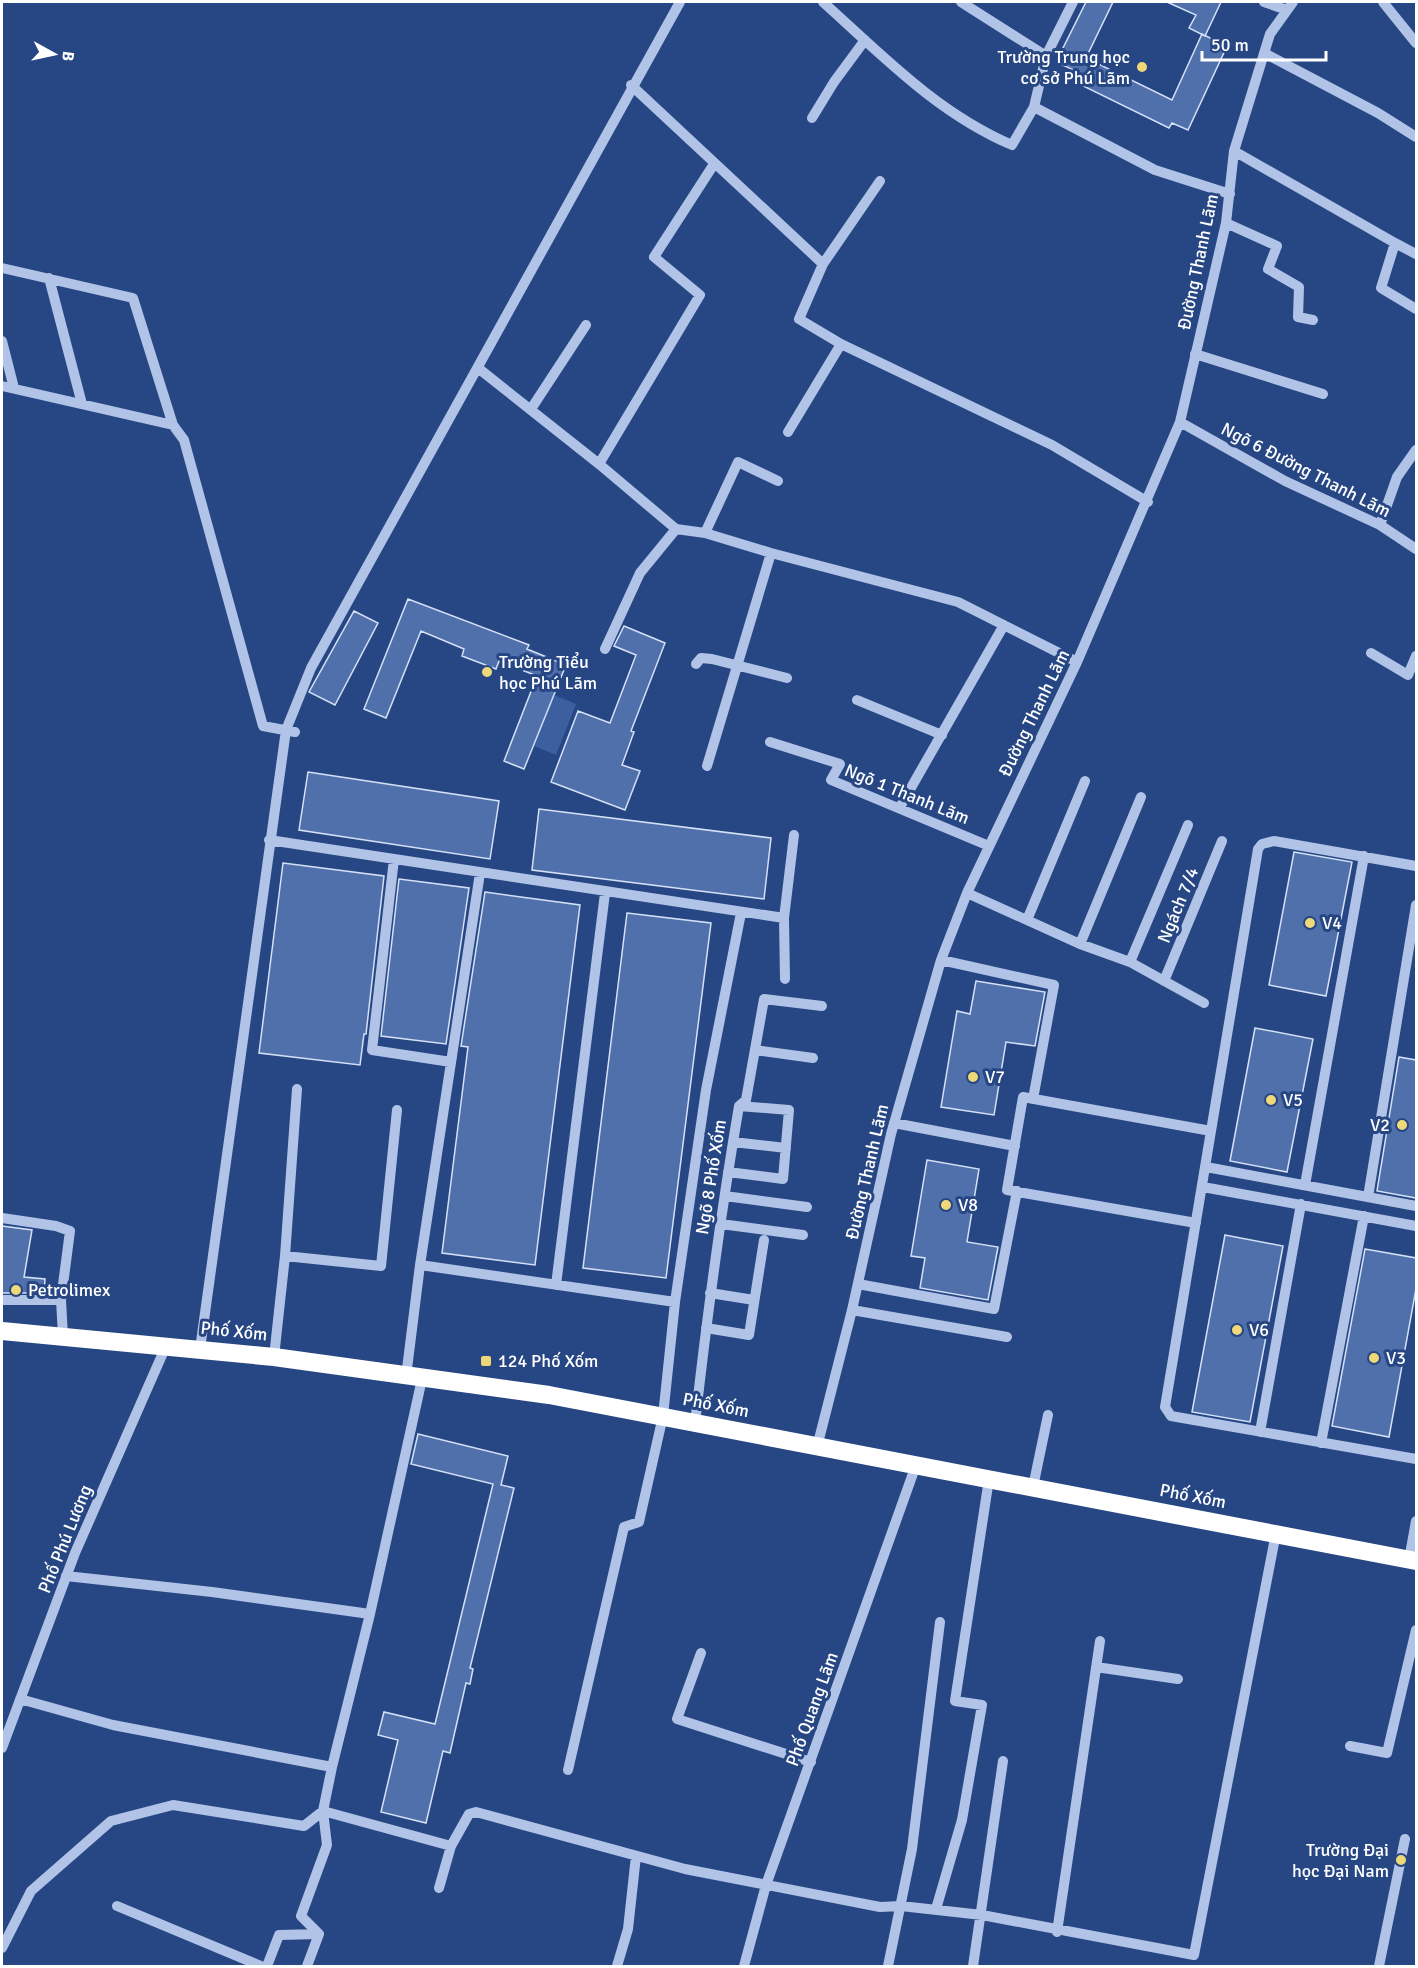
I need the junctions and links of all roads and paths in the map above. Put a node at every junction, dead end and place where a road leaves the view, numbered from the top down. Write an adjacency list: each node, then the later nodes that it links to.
1 (680, 2): 12 (street)
2 (822, 2): 8 (street)
3 (961, 2): 11 (street)
4 (1073, 2): 11 (street)
5 (1264, 2): 7 (street)
6 (1383, 2): 9 (street)
7 (1290, 5): 10 (street, Đường Thanh Lãm)
8 (865, 40): 13 (street); 14 (street)
9 (1416, 43)
10 (1264, 53): 15 (street); 16 (street, Đường Thanh Lãm)
11 (1046, 56): 13 (street)
12 (631, 85): 17 (street); 32 (street)
13 (1034, 107): 19 (street)
14 (813, 118)
15 (1416, 137)
16 (1234, 151): 19 (street, Đường Thanh Lãm); 21 (street)
17 (714, 164): 23 (street); 42 (street)
18 (880, 181): 23 (street)
19 (1230, 194): 20 (street, Đường Thanh Lãm)
20 (1226, 223): 27 (street); 31 (street, Đường Thanh Lãm)
21 (1395, 243): 22 (street); 26 (street)
22 (1416, 254)
23 (823, 264): 30 (street)
24 (2, 267): 25 (street)
25 (48, 279): 36 (street); 39 (street)
26 (1416, 309)
27 (1313, 320)
28 (586, 325): 37 (street)
29 (2, 341): 34 (street)
30 (842, 344): 40 (street); 44 (street)
31 (1196, 354): 35 (street); 38 (street, Đường Thanh Lãm)
32 (478, 368): 37 (street); 60 (street)
33 (2, 386): 34 (street)
34 (14, 388): 36 (street)
35 (1323, 394)
36 (81, 404): 39 (street)
37 (531, 409): 42 (street)
38 (1180, 422): 44 (street, Đường Thanh Lãm); 45 (street, Ngõ 6 Đường Thanh Lãm)
39 (173, 425): 60 (street)
40 (788, 432)
41 (1416, 450): 45 (street)
42 (599, 464): 46 (street)
43 (778, 481): 47 (street)
44 (1148, 502): 54 (street, Đường Thanh Lãm)
45 (1380, 525): 48 (street, Ngõ 6 Đường Thanh Lãm)
46 (676, 529): 47 (street); 51 (street)
47 (705, 532): 49 (street)
48 (1416, 549)
49 (771, 553): 50 (street); 56 (street)
50 (1004, 625): 54 (street); 61 (street)
51 (605, 649)
52 (1371, 653): 57 (street)
53 (1416, 656): 57 (street)
54 (1077, 662): 71 (street, Đường Thanh Lãm)
55 (696, 664): 56 (street)
56 (738, 664): 58 (street); 63 (street)
57 (1412, 676)
58 (787, 678)
59 (857, 700): 61 (street)
60 (291, 731): 69 (street)
61 (942, 735): 66 (street)
62 (770, 742): 66 (street, Ngõ 1 Thanh Lãm)
63 (707, 766)
64 (1084, 781): 81 (street)
65 (1141, 796): 82 (street)
66 (900, 807): 71 (street, Ngõ 1 Thanh Lãm)
67 (1188, 825): 84 (street)
68 (794, 835): 80 (street)
69 (269, 840): 73 (street); 133 (street)
70 (1222, 842): 86 (street, Ngách 7/4)
71 (989, 846): 77 (street, Đường Thanh Lãm)
72 (1364, 856): 74 (street); 97 (street); 103 (street)
73 (394, 859): 75 (street); 91 (street)
74 (1416, 866)
75 (480, 873): 76 (street); 91 (street)
76 (605, 893): 79 (street); 121 (street)
77 (967, 893): 81 (street); 83 (street, Đường Thanh Lãm)
78 (1416, 905): 107 (street)
79 (741, 913): 80 (street); 126 (street)
80 (784, 918): 85 (street)
81 (1027, 920): 82 (street)
82 (1080, 944): 84 (street)
83 (941, 960): 93 (street); 96 (street, Đường Thanh Lãm)
84 (1130, 962): 86 (street)
85 (785, 979)
86 (1164, 981): 87 (street)
87 (1204, 1003)
88 (822, 1006): 89 (street, Ngõ 8 Phố Xốm)
89 (755, 1050): 90 (street); 94 (street, Ngõ 8 Phố Xốm)
90 (813, 1058)
91 (451, 1062): 119 (street)
92 (297, 1089): 118 (street)
93 (1033, 1099): 97 (street); 99 (street)
94 (739, 1106): 98 (street, Ngõ 8 Phố Xốm); 100 (street)
95 (397, 1110): 118 (street)
96 (894, 1123): 99 (street); 120 (street, Đường Thanh Lãm)
97 (1211, 1131): 101 (street)
98 (733, 1142): 100 (street); 102 (street, Ngõ 8 Phố Xốm)
99 (1015, 1146): 105 (street)
100 (786, 1148): 102 (street)
101 (1206, 1167): 103 (street); 104 (street)
102 (729, 1172): 106 (street, Ngõ 8 Phố Xốm)
103 (1305, 1185): 107 (street)
104 (1203, 1186): 108 (street); 113 (street)
105 (1017, 1191): 113 (street); 120 (street)
106 (725, 1196): 110 (street); 114 (street, Ngõ 8 Phố Xốm)
107 (1368, 1197): 109 (street)
108 (1301, 1204): 111 (street); 139 (street)
109 (1416, 1206)
110 (807, 1207)
111 (1364, 1216): 115 (street); 140 (street)
112 (2, 1218): 124 (street)
113 (1196, 1222): 139 (street)
114 (721, 1224): 116 (street); 122 (street, Ngõ 8 Phố Xốm)
115 (1416, 1226)
116 (803, 1235)
117 (764, 1240): 125 (street)
118 (285, 1256): 134 (street)
119 (420, 1265): 121 (street); 135 (street)
120 (858, 1284): 127 (street, Đường Thanh Lãm)
121 (556, 1285): 126 (street)
122 (710, 1293): 125 (street); 128 (street, Ngõ 8 Phố Xốm)
123 (2, 1300): 124 (street)
124 (61, 1300): 130 (street)
125 (754, 1300): 128 (street)
126 (675, 1302): 137 (street)
127 (852, 1310): 131 (street); 141 (street, Đường Thanh Lãm)
128 (706, 1328): 138 (street, Ngõ 8 Phố Xốm)
129 (2, 1330): 130 (highway, Phố Xốm)
130 (63, 1336): 132 (highway, Phố Xốm)
131 (1007, 1337)
132 (166, 1346): 133 (highway, Phố Xốm); 149 (street, Phố Phú Lương)
133 (200, 1349): 134 (highway, Phố Xốm)
134 (274, 1357): 135 (highway, Phố Xốm)
135 (414, 1378): 137 (highway, Phố Xốm); 150 (street)
136 (1048, 1415): 145 (street)
137 (663, 1416): 138 (highway, Phố Xốm); 163 (street)
138 (695, 1423): 141 (highway, Phố Xốm)
139 (1260, 1432): 140 (street)
140 (1321, 1443): 142 (street)
141 (817, 1447): 143 (highway, Phố Xốm)
142 (1416, 1459)
143 (916, 1465): 144 (highway, Phố Xốm); 161 (street, Phố Quang Lãm)
144 (989, 1479): 145 (highway, Phố Xốm); 172 (street)
145 (1033, 1487): 147 (highway, Phố Xốm)
146 (1416, 1521): 148 (street)
147 (1276, 1533): 148 (highway, Phố Xốm); 174 (street)
148 (1413, 1560)
149 (66, 1576): 150 (street); 157 (street, Phố Phú Lương)
150 (370, 1614): 162 (street)
151 (940, 1622): 171 (street)
152 (1416, 1630): 158 (street)
153 (1100, 1641): 155 (street)
154 (701, 1653): 161 (street)
155 (1096, 1667): 156 (street); 174 (street)
156 (1178, 1679)
157 (20, 1699): 159 (street, Phố Phú Lương); 162 (street)
158 (1350, 1746)
159 (2, 1748)
160 (1004, 1761): 173 (street)
161 (811, 1762): 168 (street, Phố Quang Lãm)
162 (332, 1767): 164 (street)
163 (568, 1770)
164 (323, 1811): 166 (street); 175 (street); 176 (street)
165 (1405, 1839): 184 (street)
166 (451, 1846): 167 (street); 169 (street)
167 (636, 1856): 168 (street); 180 (street)
168 (766, 1885): 171 (street); 181 (street, Phố Quang Lãm)
169 (439, 1888)
170 (117, 1906): 177 (street)
171 (901, 1906): 172 (street); 182 (street)
172 (936, 1909): 173 (street)
173 (982, 1915): 174 (street); 183 (street)
174 (1057, 1932)
175 (319, 1934): 178 (street); 179 (street)
176 (2, 1948)
177 (261, 1966)
178 (267, 1966)
179 (307, 1966)
180 (617, 1966)
181 (744, 1966)
182 (888, 1966)
183 (973, 1966)
184 (1379, 1966)

